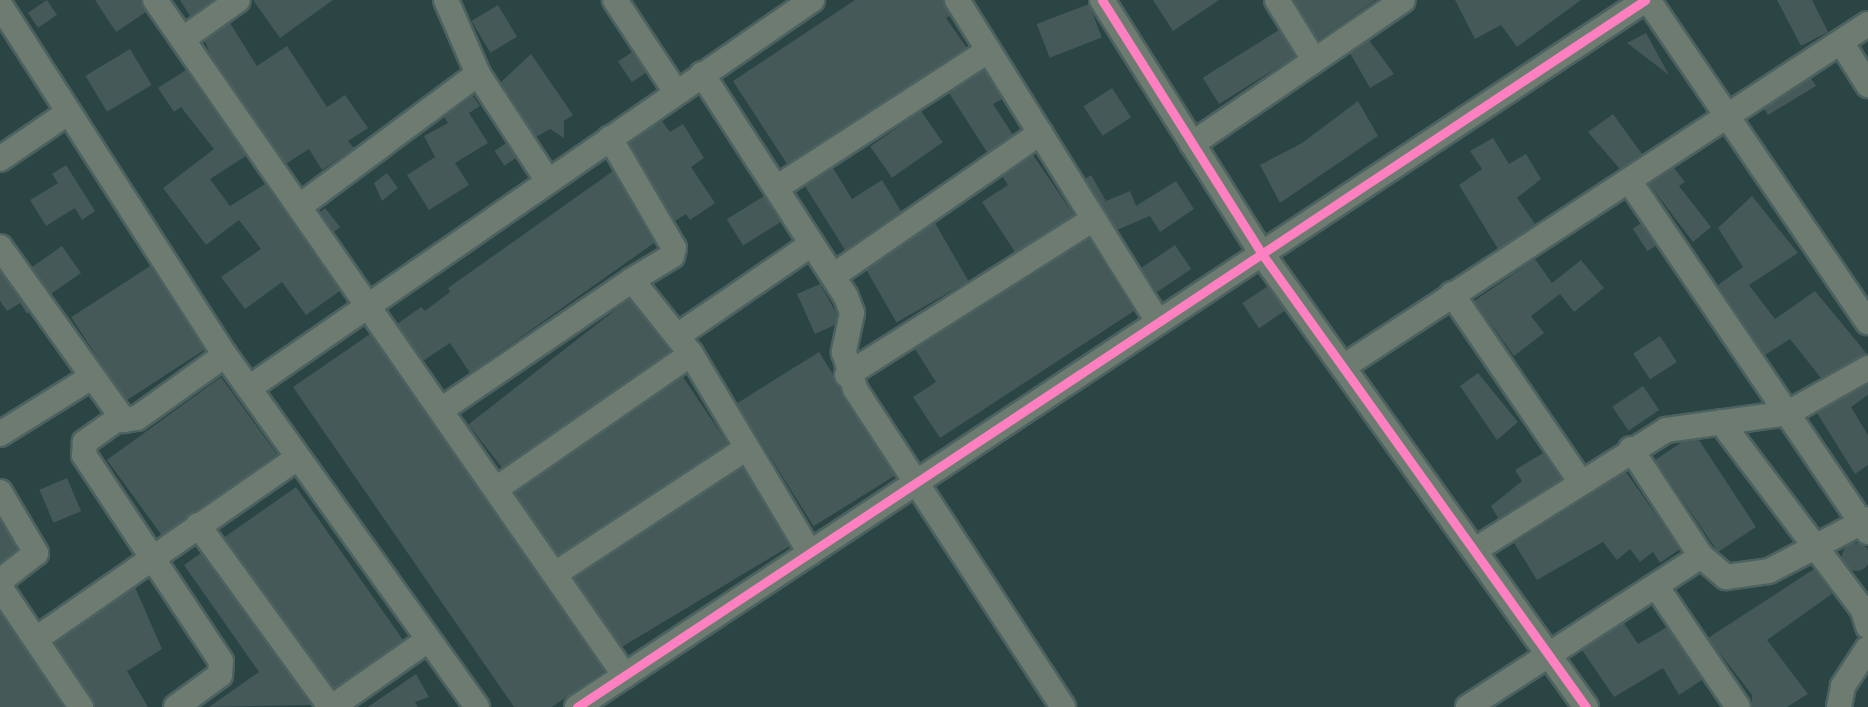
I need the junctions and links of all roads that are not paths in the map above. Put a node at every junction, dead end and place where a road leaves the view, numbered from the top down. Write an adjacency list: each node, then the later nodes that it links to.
1 (155, 0): 13 (street)
2 (238, 0): 13 (street)
3 (615, 0): 20 (street)
4 (812, 0): 18 (street)
5 (957, 0): 15 (street)
6 (1102, 0): 25 (street)
7 (1277, 0): 16 (street)
8 (1403, 0): 16 (street)
9 (1647, 0): 22 (street); 34 (street)
10 (453, 3): 17 (street)
11 (0, 4): 21 (street)
12 (1868, 24): 14 (street)
13 (183, 39): 30 (street)
14 (1841, 42): 19 (street); 22 (street)
15 (988, 51): 23 (street); 29 (street)
16 (1314, 60): 25 (street)
17 (478, 74): 27 (street); 30 (street)
18 (702, 74): 20 (street); 29 (street)
19 (1868, 85)
20 (676, 92): 24 (street)
21 (69, 112): 26 (street); 42 (street)
22 (1729, 119): 28 (street); 39 (street)
23 (1040, 133): 31 (street); 35 (street)
24 (610, 138): 27 (street); 36 (street)
25 (1192, 144): 34 (street)
26 (0, 159)
27 (548, 181): 38 (street)
28 (1630, 182): 37 (street); 49 (street)
29 (776, 188): 32 (street)
30 (300, 206): 38 (street)
31 (1094, 219): 40 (street); 45 (street)
32 (812, 244): 35 (street); 41 (street)
33 (0, 247): 46 (street)
34 (1262, 254): 40 (street); 43 (street)
35 (833, 276): 45 (street)
36 (632, 279): 41 (street); 48 (street)
37 (1452, 294): 43 (street); 56 (street)
38 (369, 305): 47 (street); 48 (street)
39 (1864, 308)
40 (1158, 322): 57 (street)
41 (684, 345): 54 (street); 58 (street)
42 (225, 355): 47 (street); 50 (street)
43 (1343, 367): 63 (street)
44 (1868, 368): 49 (street)
45 (847, 375): 57 (street)
46 (90, 378): 50 (street); 52 (street)
47 (249, 388): 55 (street)
48 (441, 410): 58 (street)
49 (1788, 413): 51 (street); 61 (street)
50 (119, 418): 65 (street)
51 (1721, 422): 53 (street); 62 (street)
52 (0, 434)
53 (1631, 449): 56 (street); 66 (street)
54 (744, 450): 64 (street); 67 (street)
55 (297, 458): 60 (street); 73 (street)
56 (1580, 481): 63 (street)
57 (914, 484): 64 (street); 82 (street)
58 (496, 489): 67 (street)
59 (0, 492): 68 (street)
60 (198, 525): 65 (street); 79 (street)
61 (1866, 525): 62 (street)
62 (1816, 549): 66 (street); 71 (street)
63 (1475, 550): 75 (street)
64 (810, 553): 76 (street)
65 (153, 556): 72 (street); 78 (street)
66 (1701, 556): 69 (street)
67 (555, 574): 76 (street)
68 (0, 581)
69 (1656, 586): 75 (street); 85 (street)
70 (0, 587): 72 (street)
71 (1868, 626)
72 (36, 639): 77 (street)
73 (428, 640): 79 (street); 80 (street)
74 (1868, 648): 86 (street)
75 (1550, 657): 83 (street); 84 (street)
76 (625, 676): 81 (street)
77 (81, 707)
78 (176, 707)
79 (331, 707)
80 (477, 707)
81 (577, 707)
82 (1063, 707)
83 (1468, 707)
84 (1586, 707)
85 (1738, 707)
86 (1839, 707)

